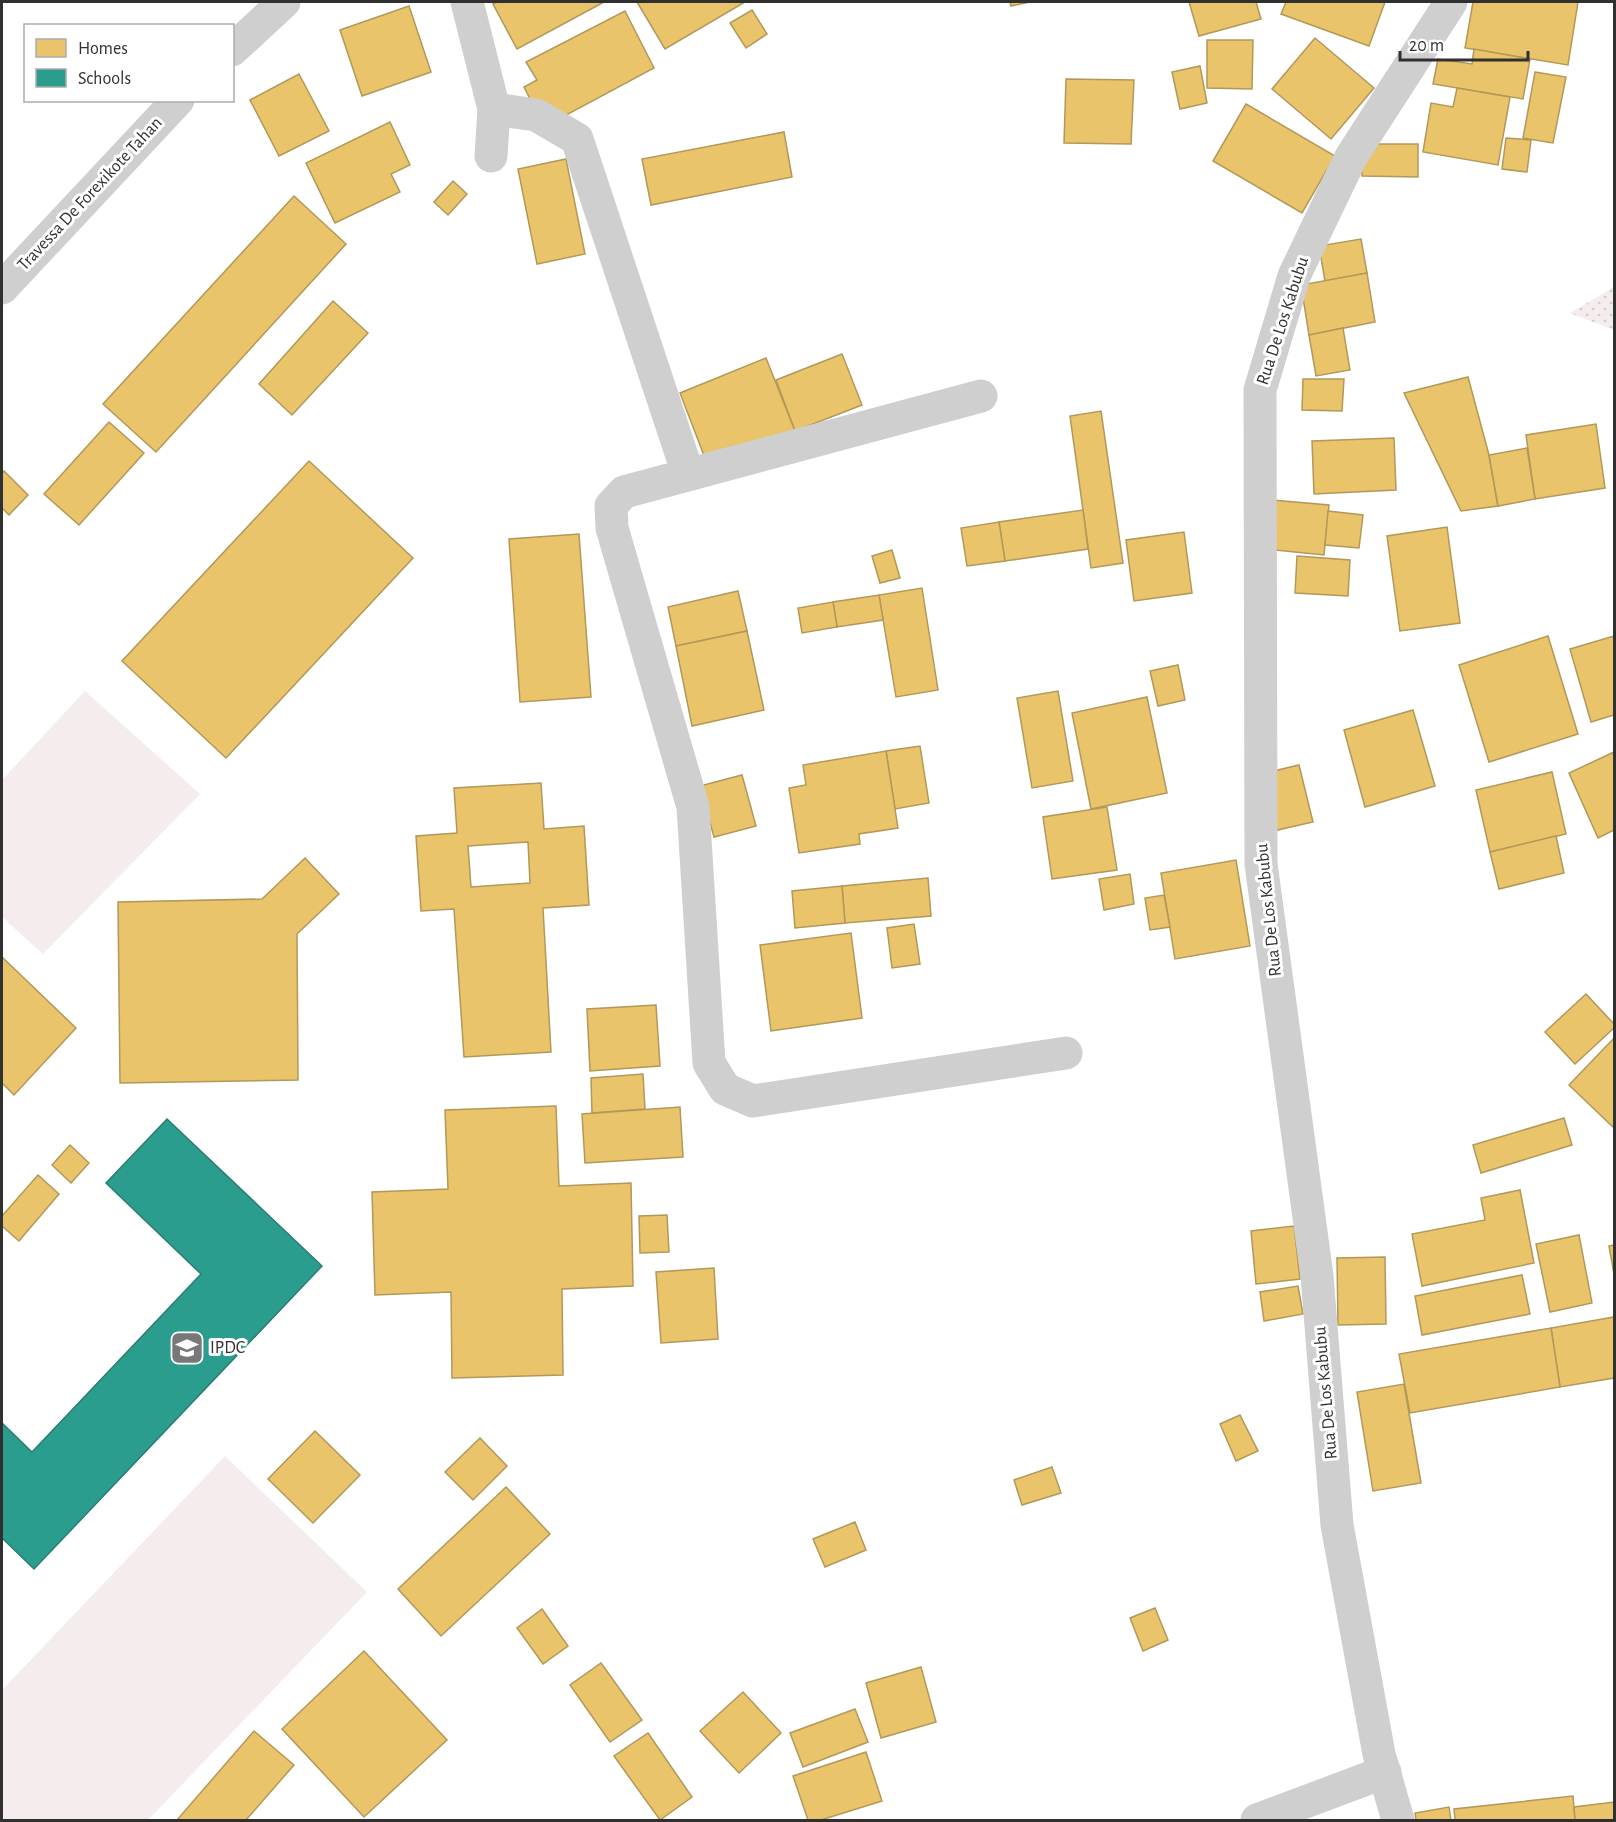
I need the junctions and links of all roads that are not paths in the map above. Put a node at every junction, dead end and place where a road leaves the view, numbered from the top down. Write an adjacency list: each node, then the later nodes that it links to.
1 (284, 2): 4 (street)
2 (466, 2): 6 (street)
3 (1451, 2): 12 (street, Rua De Los Kabubu)
4 (234, 48)
5 (176, 102): 8 (street, Travessa De Forexikote Tahan)
6 (494, 109): 7 (street); 10 (street)
7 (491, 156)
8 (2, 288)
9 (981, 396): 10 (street)
10 (688, 474): 11 (street)
11 (1066, 1053)
12 (1385, 1772): 13 (street); 14 (street, Rua De Los Kabubu)
13 (1257, 1821)
14 (1398, 1821)

